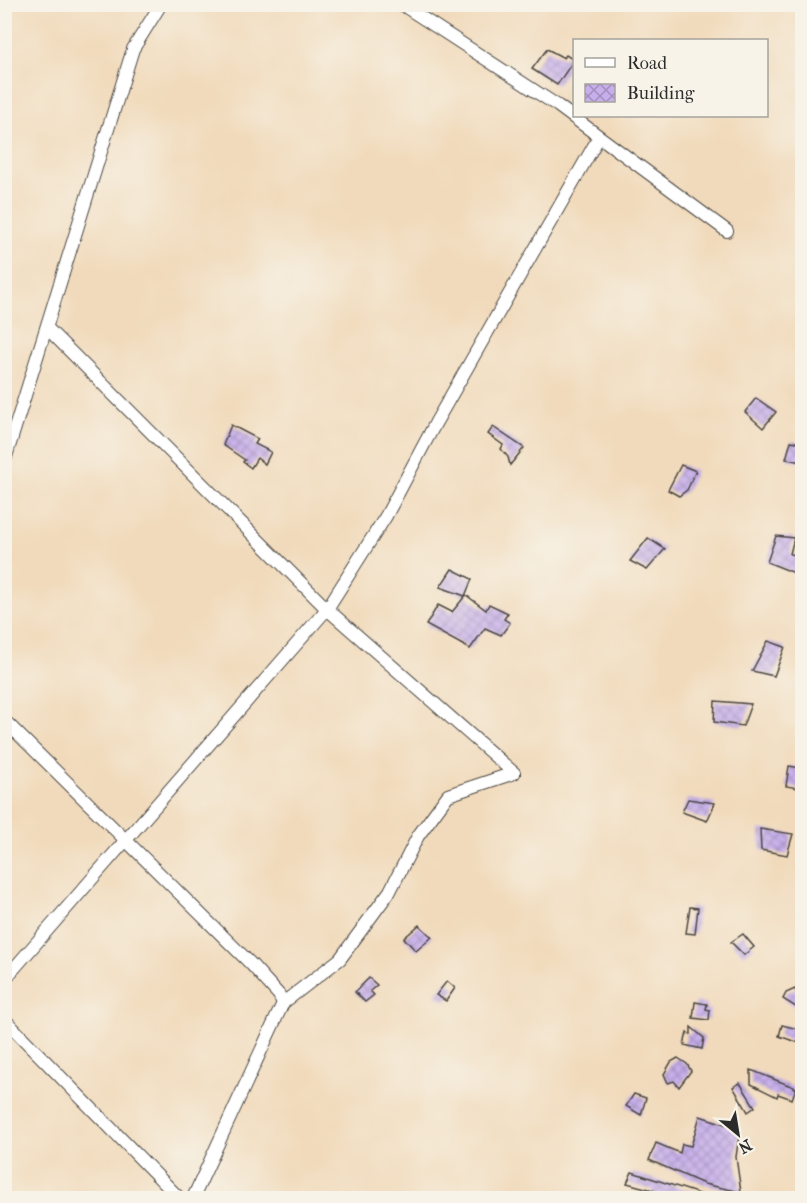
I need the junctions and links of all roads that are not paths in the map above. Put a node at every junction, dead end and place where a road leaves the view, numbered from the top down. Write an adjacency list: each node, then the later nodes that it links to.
1 (161, 4): 5 (street)
2 (401, 4): 3 (street)
3 (599, 137): 4 (street); 7 (street)
4 (727, 231)
5 (47, 328): 6 (street); 7 (street)
6 (4, 463)
7 (327, 609): 9 (street); 11 (street)
8 (4, 720): 9 (street)
9 (126, 840): 10 (street); 11 (street)
10 (4, 980)
11 (283, 1003): 14 (street)
12 (4, 1018): 13 (street)
13 (179, 1198)
14 (193, 1198)

